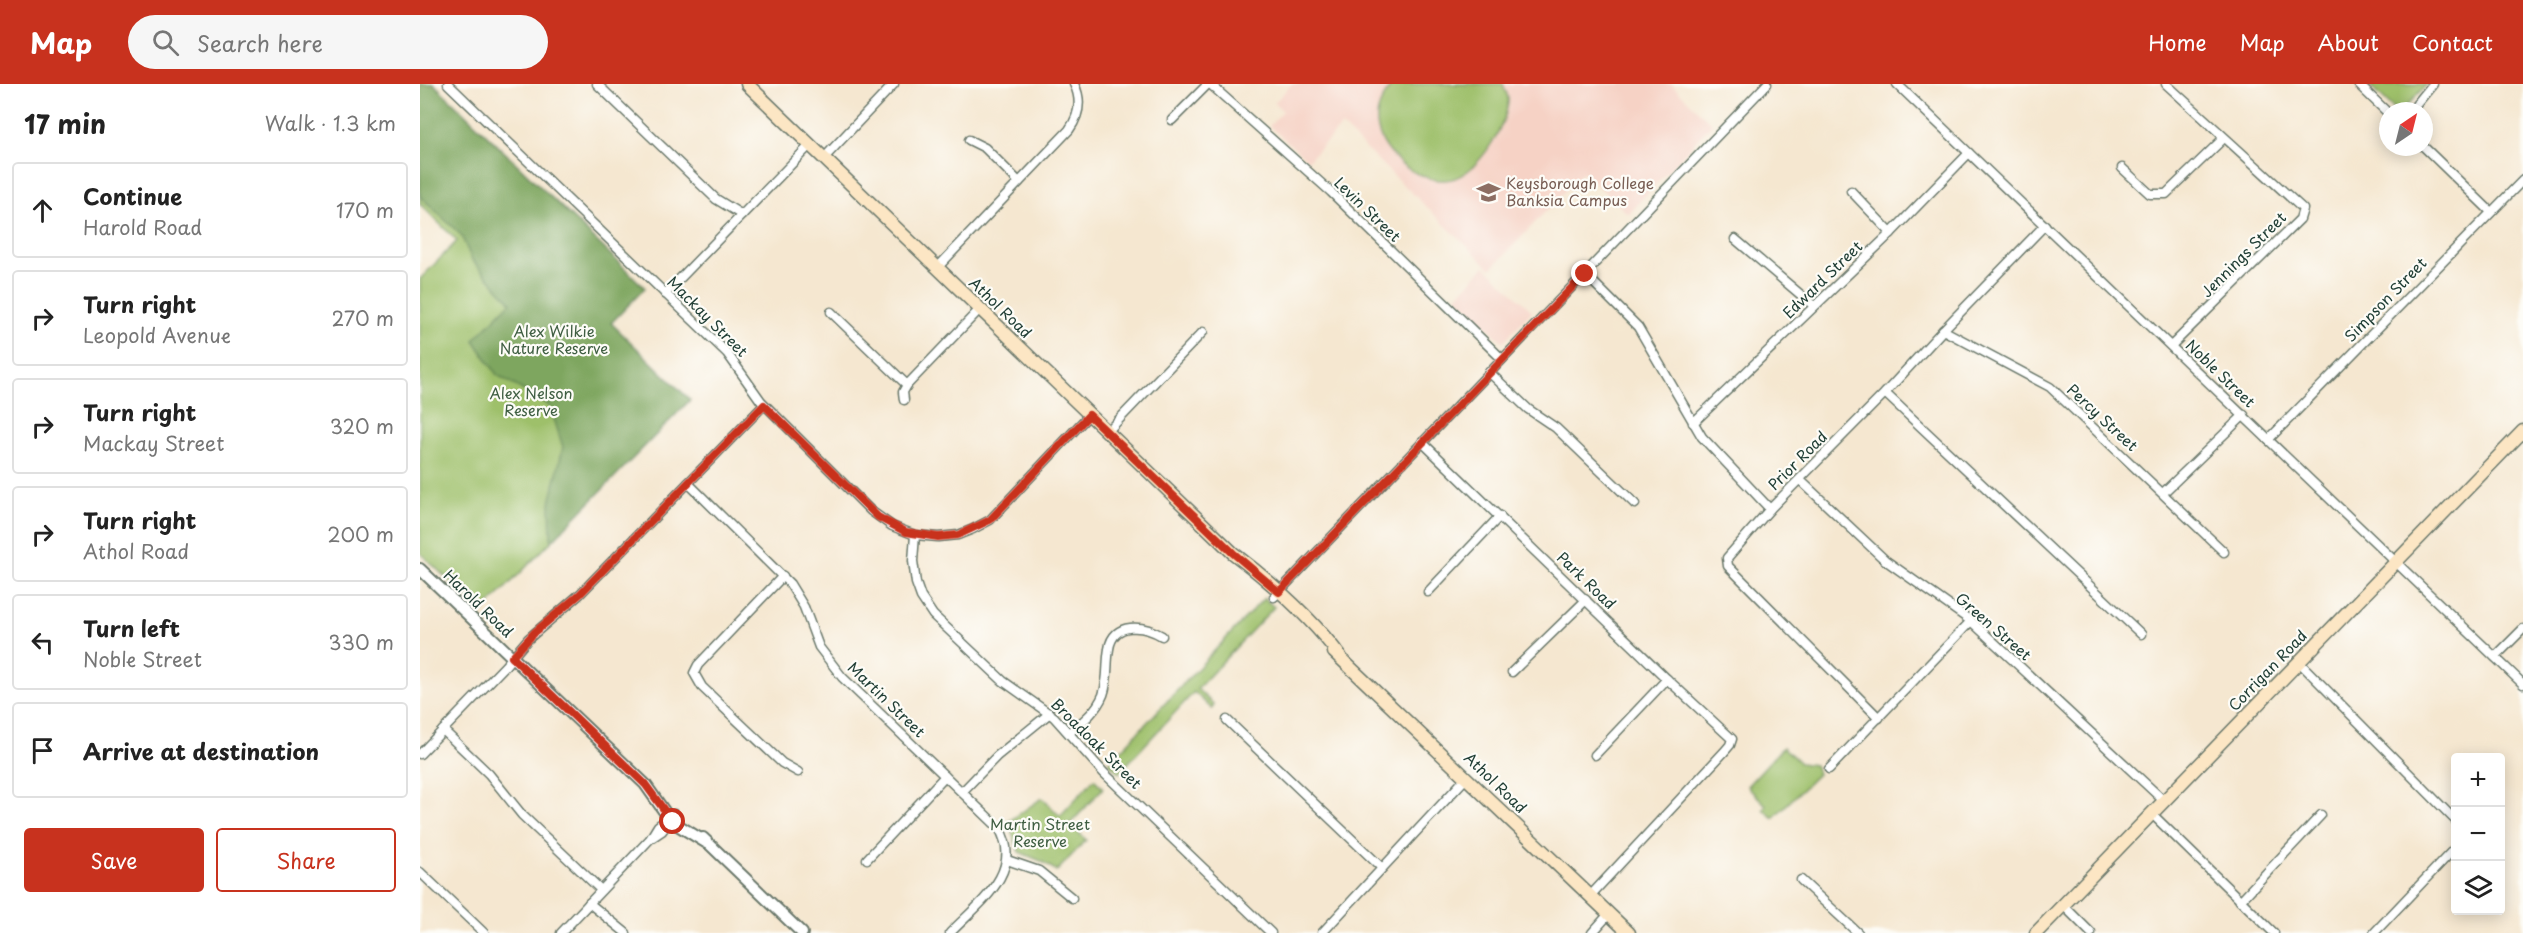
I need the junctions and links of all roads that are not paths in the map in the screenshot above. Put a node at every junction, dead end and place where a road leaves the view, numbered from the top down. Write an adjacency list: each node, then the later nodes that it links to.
1 (448, 84): 32 (street, Mackay Street)
2 (597, 84): 26 (street)
3 (747, 84): 17 (main road, Athol Road)
4 (894, 84): 20 (street)
5 (1074, 84): 23 (street)
6 (1209, 84): 14 (street); 39 (street, Levin Street)
7 (1767, 84): 31 (street)
8 (1897, 84): 18 (street, Noble Street)
9 (2166, 84): 15 (street, Jennings Street)
10 (2358, 84): 13 (street)
11 (2433, 84): 12 (street)
12 (2418, 102)
13 (2379, 104)
14 (1172, 120)
15 (2224, 138): 21 (street); 38 (street, Jennings Street)
16 (969, 140): 23 (street)
17 (810, 145): 20 (main road, Athol Road); 26 (street)
18 (1969, 153): 27 (street, Noble Street); 28 (street, Edward Street)
19 (2433, 156): 25 (street)
20 (824, 158): 30 (main road, Athol Road)
21 (2122, 168)
22 (2523, 180): 25 (street, Simpson Street)
23 (1019, 182): 30 (street)
24 (1851, 192): 28 (street)
25 (2491, 212): 50 (street, Simpson Street)
26 (742, 215): 32 (street)
27 (2045, 225): 36 (street, Prior Road); 38 (street, Noble Street)
28 (1892, 233): 33 (street, Edward Street)
29 (1736, 239): 33 (street)
30 (937, 268): 34 (main road, Athol Road)
31 (1585, 274): 39 (street); 47 (street)
32 (665, 294): 44 (street, Mackay Street)
33 (1814, 306): 47 (street, Edward Street)
34 (980, 309): 41 (street); 45 (main road, Athol Road)
35 (831, 312): 41 (street)
36 (1943, 330): 42 (street, Prior Road); 54 (street, Percy Street)
37 (1203, 332): 49 (street)
38 (2171, 346): 46 (street, Noble Street)
39 (1502, 359): 40 (street)
40 (1489, 372): 51 (street); 55 (street)
41 (907, 384): 43 (street)
42 (1885, 393): 52 (street, Prior Road); 68 (street)
43 (904, 400)
44 (764, 405): 53 (street); 58 (street, Mackay Street)
45 (1089, 415): 49 (main road, Athol Road); 58 (street, Mackay Street)
46 (2244, 415): 50 (street, Noble Street); 54 (street)
47 (1693, 423): 56 (street)
48 (2523, 431): 60 (main road, Corrigan Road)
49 (1107, 432): 64 (main road, Athol Road)
50 (2268, 440): 60 (street, Noble Street)
51 (1422, 442): 57 (street, Park Road); 64 (street)
52 (1800, 480): 56 (street, Prior Road); 66 (street, Green Street)
53 (688, 483): 62 (street, Martin Street); 70 (street)
54 (2163, 493): 59 (street, Percy Street)
55 (1635, 504)
56 (1770, 509): 77 (street, Prior Road)
57 (1500, 516): 63 (street); 65 (street, Park Road)
58 (915, 535): 76 (street, Broadoak Street)
59 (2224, 552)
60 (2395, 562): 71 (street, Noble Street); 72 (main road, Corrigan Road)
61 (420, 569): 70 (street, Harold Road)
62 (783, 576): 84 (street); 85 (street, Martin Street)
63 (1428, 592)
64 (1277, 595): 86 (main road, Athol Road)
65 (1586, 600): 73 (street); 74 (street, Park Road)
66 (1971, 621): 77 (street); 88 (street, Green Street)
67 (2523, 629): 71 (street)
68 (2141, 634)
69 (1162, 636): 80 (street)
70 (512, 657): 79 (street); 92 (street, Harold Road)
71 (2495, 657): 75 (street, Noble Street)
72 (2298, 661): 88 (main road, Corrigan Road); 91 (street)
73 (1512, 672)
74 (1667, 679): 82 (street); 100 (street, Park Road)
75 (2523, 684)
76 (1050, 713): 80 (street, Broadoak Street); 87 (street)
77 (1879, 718): 83 (street)
78 (1227, 720): 96 (street)
79 (443, 730): 81 (street); 99 (street)
80 (1069, 733): 111 (street, Broadoak Street)
81 (420, 754)
82 (1595, 755)
83 (1829, 769)
84 (798, 771)
85 (945, 776): 87 (street, Martin Street); 94 (street)
86 (1467, 777): 96 (street); 100 (main road, Athol Road)
87 (963, 792): 95 (street, Martin Street)
88 (2163, 800): 89 (main road, Corrigan Road)
89 (2151, 813): 102 (street); 104 (main road, Corrigan Road)
90 (2321, 815): 102 (street)
91 (2451, 816)
92 (671, 817): 99 (street); 110 (street, Harold Road)
93 (2451, 852): 119 (street)
94 (867, 859)
95 (1007, 860): 101 (street); 106 (street)
96 (1382, 868): 112 (street)
97 (420, 872): 107 (street)
98 (1801, 879): 115 (street)
99 (602, 890): 103 (street)
100 (1590, 896): 105 (main road, Athol Road)
101 (1072, 898)
102 (2240, 901): 118 (street)
103 (589, 903): 108 (street); 109 (street)
104 (2063, 905): 116 (main road, Corrigan Road); 117 (street)
105 (1609, 914): 113 (street); 114 (main road, Athol Road)
106 (954, 932)
107 (484, 933)
108 (561, 933)
109 (626, 933)
110 (801, 933)
111 (1271, 933)
112 (1322, 933)
113 (1592, 933)
114 (1629, 933)
115 (1858, 933)
116 (2036, 933)
117 (2091, 933)
118 (2274, 933)
119 (2374, 933)

